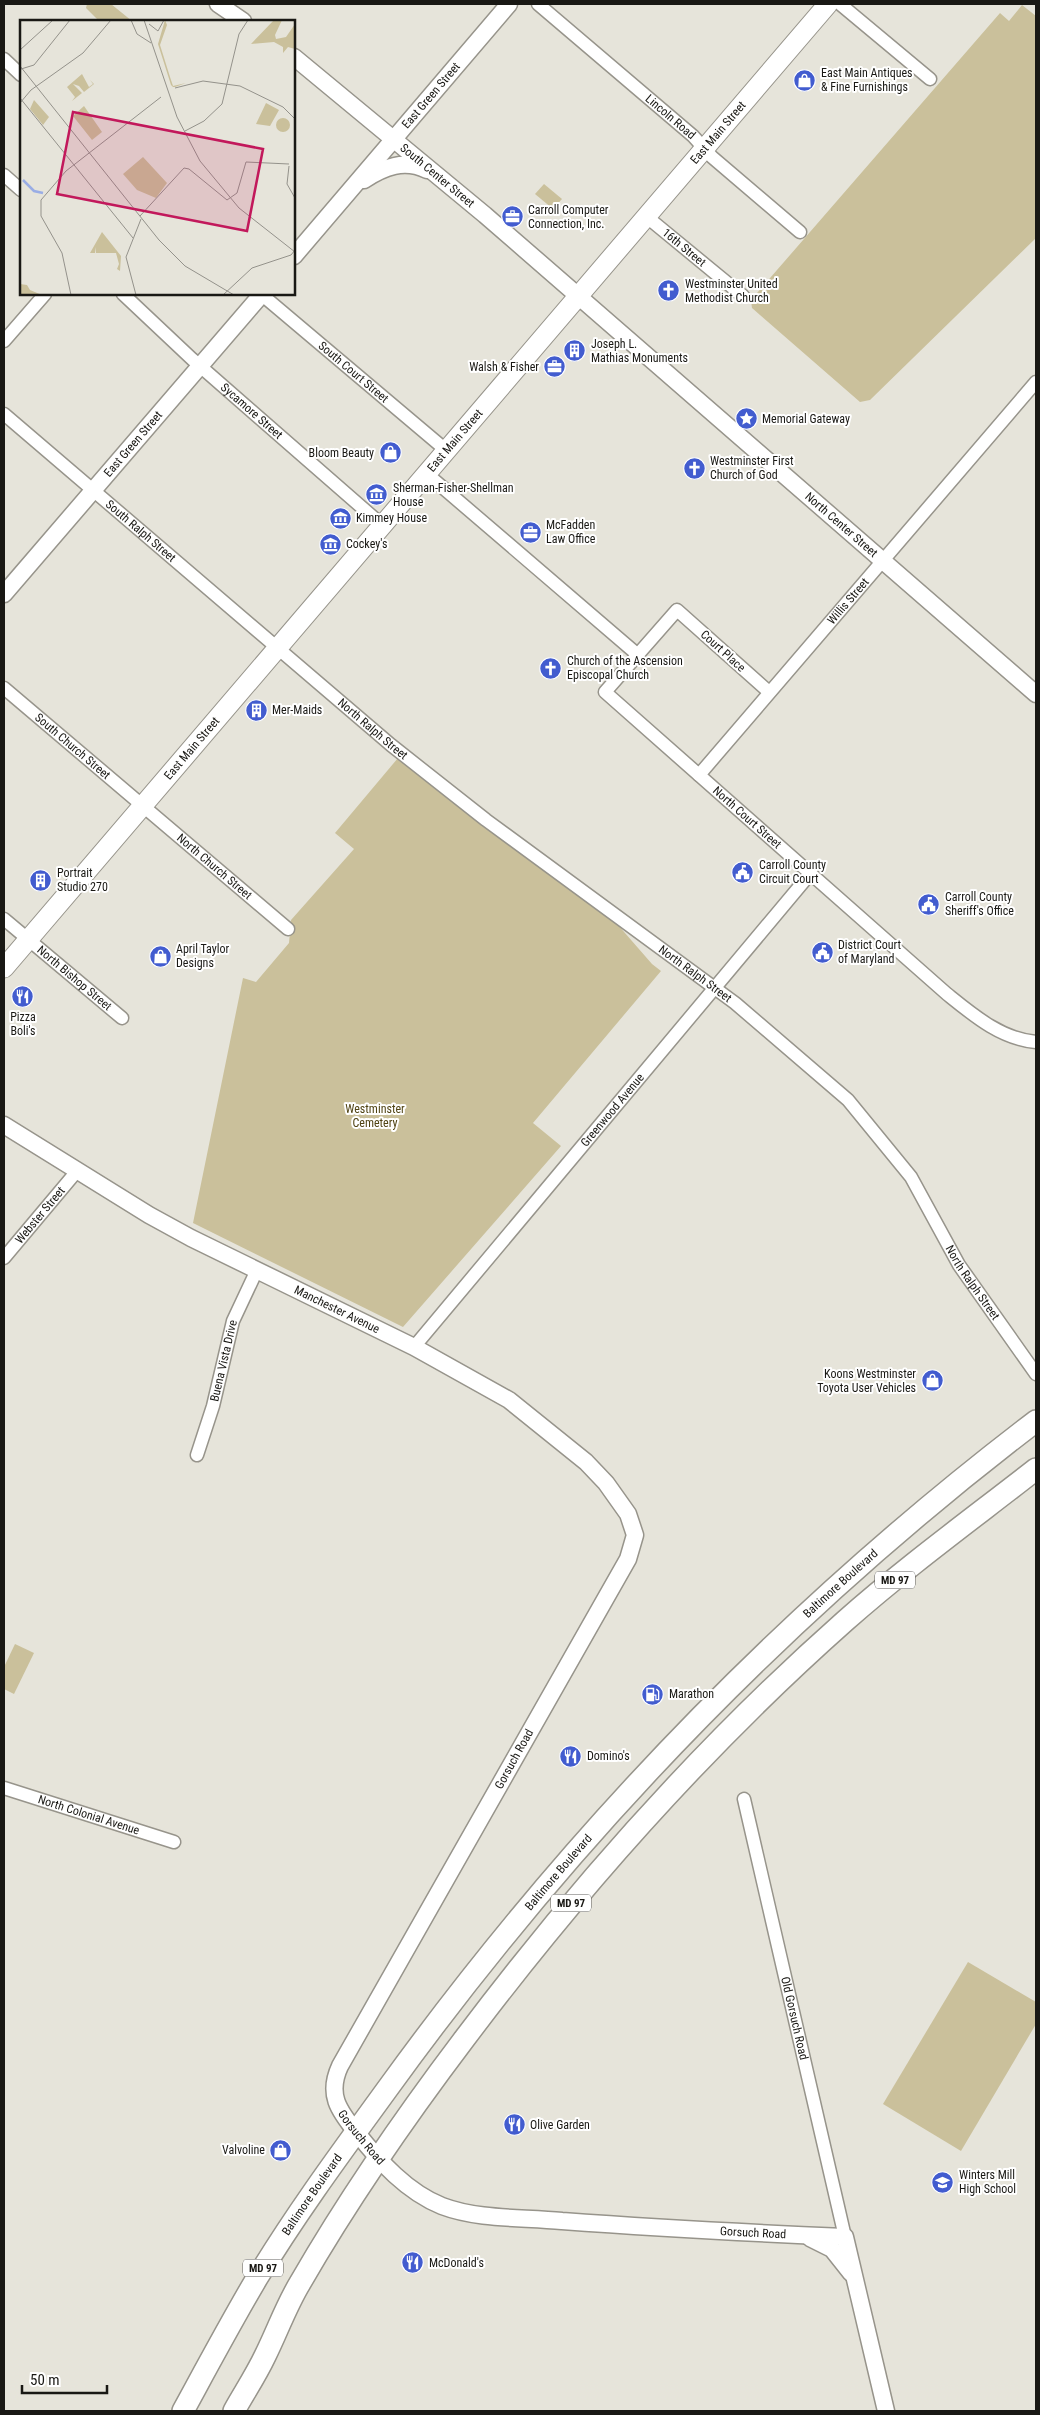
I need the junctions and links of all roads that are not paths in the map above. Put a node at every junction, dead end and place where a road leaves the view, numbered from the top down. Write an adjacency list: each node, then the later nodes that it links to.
1 (218, 4): 6 (street)
2 (509, 4): 11 (street, East Green Street)
3 (538, 4): 12 (street, Lincoln Road)
4 (828, 4): 12 (main road, East Main Street)
5 (840, 4): 10 (street)
6 (242, 20)
7 (295, 58): 11 (street, South Center Street)
8 (4, 59): 9 (street)
9 (20, 74)
10 (930, 80)
11 (393, 138): 13 (street, South Center Street); 16 (street, East Green Street)
12 (705, 149): 17 (main road, East Main Street); 18 (street, Lincoln Road)
13 (436, 174): 16 (street); 24 (street, South Center Street)
14 (4, 175): 15 (street)
15 (20, 189)
16 (340, 202): 19 (street, East Green Street)
17 (647, 216): 24 (main road, East Main Street); 25 (street, 16th Street)
18 (800, 232)
19 (295, 255)
20 (44, 295): 26 (street)
21 (124, 295): 27 (street, Sycamore Street)
22 (260, 295): 27 (street, East Green Street)
23 (262, 295): 30 (street, South Court Street)
24 (580, 296): 30 (main road, East Main Street); 34 (street, North Center Street)
25 (743, 296)
26 (4, 340)
27 (199, 366): 32 (street, East Green Street); 33 (street, Sycamore Street)
28 (1036, 382): 34 (street, Willis Street)
29 (4, 414): 32 (street, South Ralph Street)
30 (447, 451): 31 (main road, East Main Street)
31 (427, 474): 33 (main road, East Main Street); 37 (street)
32 (93, 490): 35 (street, East Green Street); 36 (street, South Ralph Street)
33 (382, 525): 36 (main road, East Main Street)
34 (882, 560): 39 (street, Willis Street); 40 (street, North Center Street)
35 (4, 594)
36 (278, 647): 42 (main road, East Main Street); 48 (street, North Ralph Street)
37 (638, 655): 39 (street, Court Place); 41 (street, North Court Street)
38 (4, 688): 42 (street, South Church Street)
39 (769, 692): 41 (street, Willis Street)
40 (1036, 694)
41 (699, 775): 43 (street, North Court Street)
42 (142, 804): 45 (street, North Church Street); 46 (main road, East Main Street)
43 (810, 874): 48 (street, Greenwood Avenue); 50 (street, North Court Street)
44 (4, 919): 46 (street, North Bishop Street)
45 (288, 929)
46 (28, 939): 47 (main road, East Main Street); 49 (street, North Bishop Street)
47 (4, 968)
48 (714, 989): 55 (street, Greenwood Avenue); 56 (street, North Ralph Street)
49 (122, 1018)
50 (1036, 1042)
51 (4, 1125): 52 (street, Manchester Avenue)
52 (77, 1171): 53 (street, Webster Street); 54 (street, Manchester Avenue)
53 (4, 1258)
54 (256, 1272): 55 (street, Manchester Avenue); 58 (street, Buena Vista Drive)
55 (414, 1347): 60 (street, Manchester Avenue)
56 (1036, 1374)
57 (1036, 1422): 64 (highway, Baltimore Boulevard / MD 97)
58 (197, 1455)
59 (1036, 1469): 65 (highway, MD 97)
60 (636, 1535): 64 (street, Gorsuch Road)
61 (4, 1788): 63 (street, North Colonial Avenue)
62 (744, 1799): 67 (street, Old Gorsuch Road)
63 (174, 1842)
64 (356, 2132): 65 (street, Gorsuch Road); 69 (highway, Baltimore Boulevard / MD 97)
65 (378, 2159): 66 (street, Gorsuch Road); 70 (highway, MD 97)
66 (801, 2235): 67 (street, Gorsuch Road); 68 (street)
67 (846, 2237): 68 (street)
68 (857, 2284): 71 (street)
69 (183, 2411)
70 (234, 2411)
71 (886, 2411)

